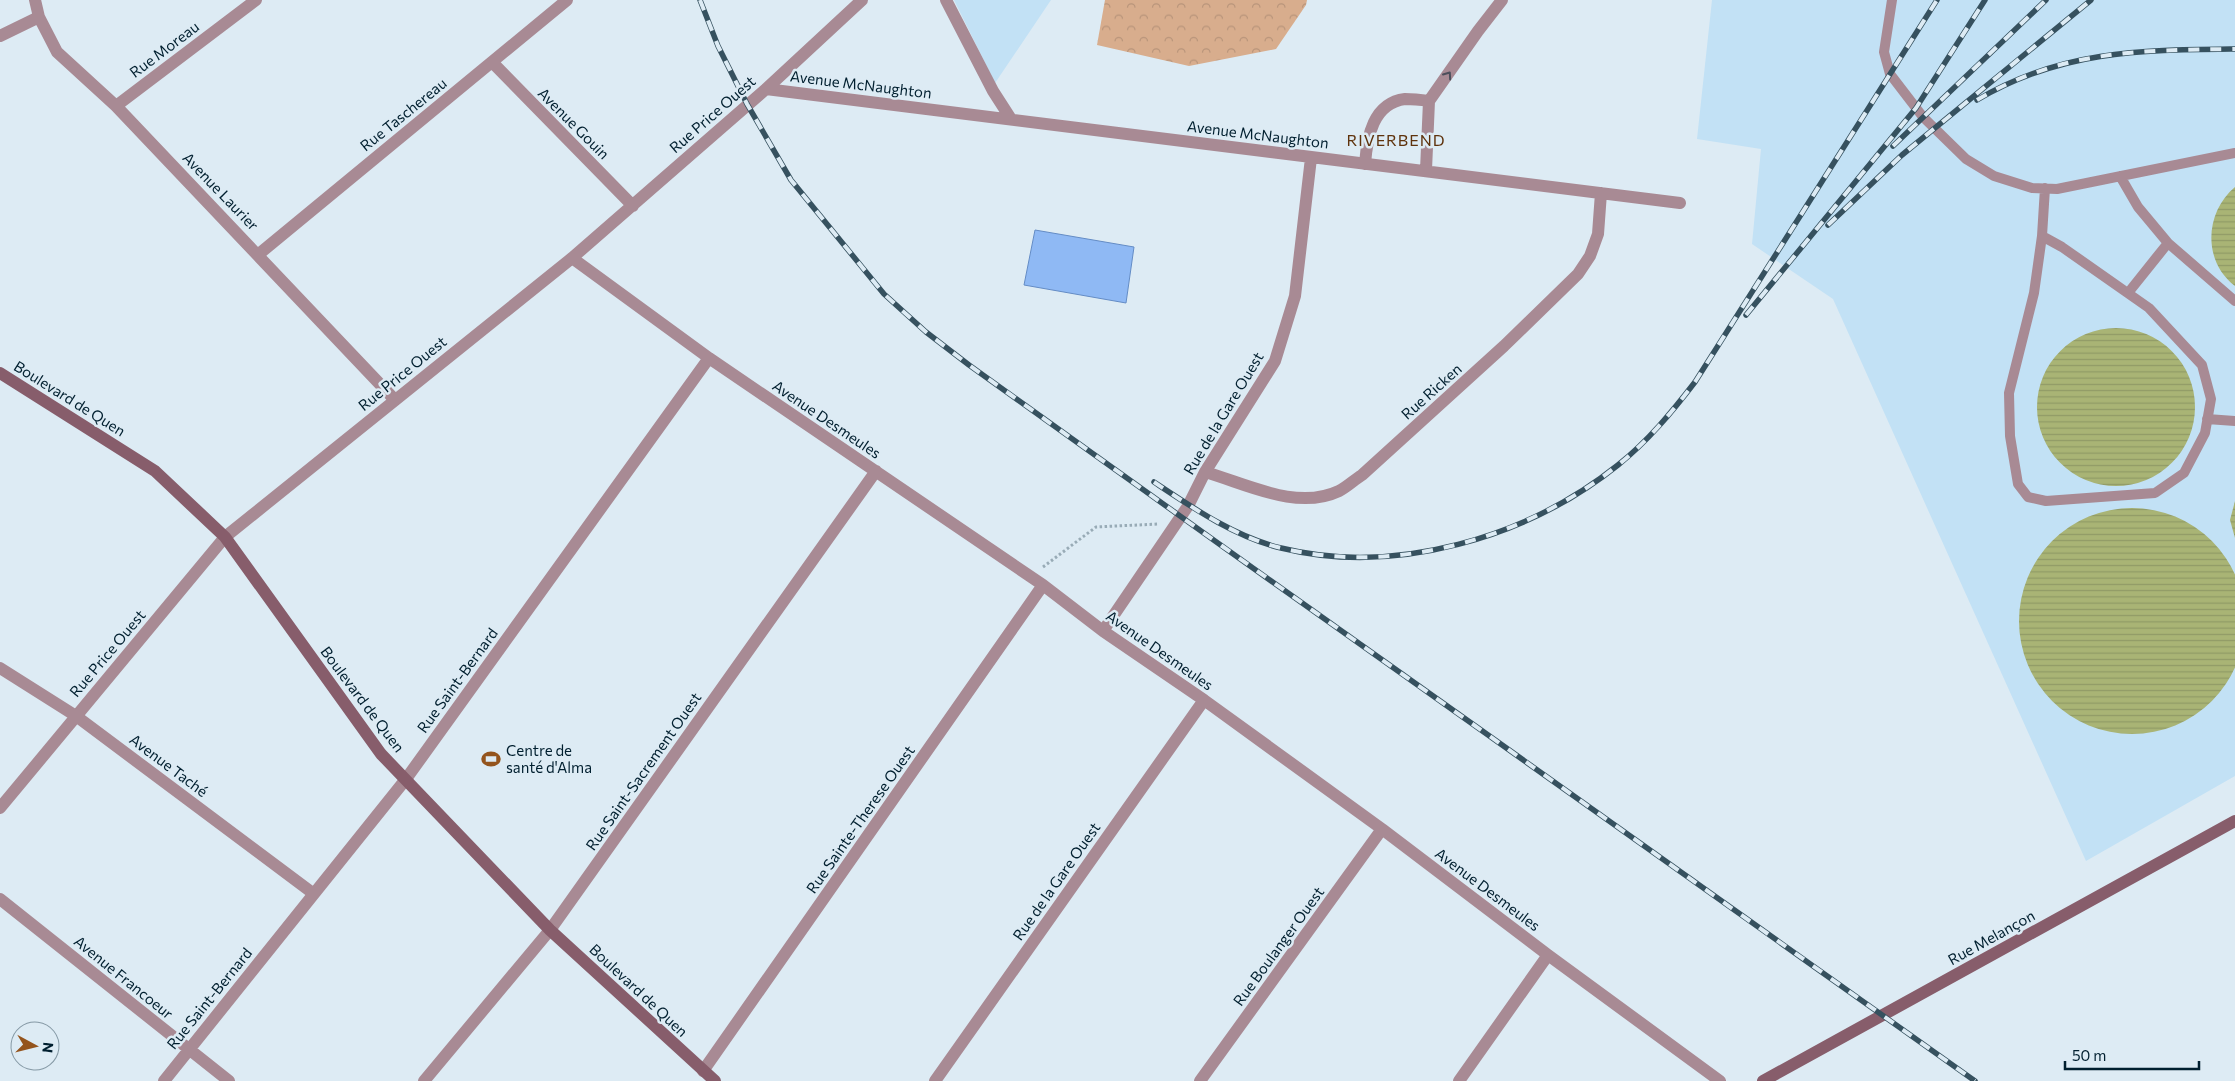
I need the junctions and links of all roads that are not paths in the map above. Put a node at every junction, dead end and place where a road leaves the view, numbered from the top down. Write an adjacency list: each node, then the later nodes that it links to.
1 (35, 0): 8 (street, Avenue Laurier)
2 (256, 0): 13 (street, Rue Moreau)
3 (567, 0): 10 (street, Rue Taschereau)
4 (862, 0): 11 (street, Rue Price Ouest)
5 (946, 0): 14 (street)
6 (1502, 0): 12 (street, one-way to 6)
7 (1892, 0): 20 (lane)
8 (39, 17): 9 (street); 13 (street, Avenue Laurier)
9 (0, 36)
10 (492, 62): 23 (street, Avenue Gouin); 26 (street, Rue Taschereau)
11 (766, 89): 14 (street, Avenue McNaughton); 23 (street, Rue Price Ouest)
12 (1429, 101): 17 (street); 18 (street)
13 (116, 106): 26 (street, Avenue Laurier)
14 (1011, 119): 16 (street, Avenue McNaughton)
15 (2235, 153): 19 (lane)
16 (1311, 158): 17 (street, Avenue McNaughton); 36 (street, Rue de la Gare Ouest)
17 (1366, 164): 18 (street, Avenue McNaughton)
18 (1426, 170): 21 (street, Avenue McNaughton)
19 (2120, 176): 20 (lane); 25 (lane)
20 (2045, 188): 24 (lane)
21 (1601, 193): 22 (street, Avenue McNaughton); 36 (street, Rue Ricken)
22 (1680, 203)
23 (633, 206): 27 (street, Rue Price Ouest)
24 (2042, 236): 28 (lane); 33 (lane)
25 (2168, 243): 28 (lane); 29 (lane)
26 (259, 254): 32 (street, Avenue Laurier)
27 (572, 258): 30 (street, Avenue Desmeules); 32 (street, Rue Price Ouest)
28 (2128, 293): 33 (lane)
29 (2235, 300)
30 (709, 358): 35 (street, Avenue Desmeules); 43 (street, Rue Saint-Bernard)
31 (0, 373): 37 (street, Boulevard de Quen)
32 (395, 400): 37 (street, Rue Price Ouest)
33 (2207, 419): 34 (lane)
34 (2235, 421)
35 (876, 471): 38 (street, Avenue Desmeules); 49 (street, Rue Saint-Sacrement Ouest)
36 (1206, 472): 39 (street, Rue de la Gare Ouest)
37 (225, 536): 42 (street, Rue Price Ouest); 43 (street, Boulevard de Quen)
38 (1043, 585): 39 (street, Avenue Desmeules); 52 (street, Rue Sainte-Therese Ouest)
39 (1103, 630): 41 (street, Avenue Desmeules)
40 (0, 668): 42 (street, Avenue Taché)
41 (1204, 700): 46 (street, Avenue Desmeules); 57 (street, Rue de la Gare Ouest)
42 (76, 716): 44 (street, Rue Price Ouest); 47 (street, Avenue Taché)
43 (406, 779): 47 (street, Rue Saint-Bernard); 49 (street, Boulevard de Quen)
44 (0, 808)
45 (2235, 821): 61 (street, Rue Melançon)
46 (1382, 829): 50 (street, Avenue Desmeules); 58 (street, Rue Boulanger Ouest)
47 (314, 894): 51 (street, Rue Saint-Bernard)
48 (0, 899): 51 (street, Avenue Francoeur)
49 (550, 930): 52 (street, Boulevard de Quen); 55 (street, Rue Saint-Sacrement Ouest)
50 (1548, 956): 59 (street); 60 (street, Avenue Desmeules)
51 (189, 1050): 53 (street, Rue Saint-Bernard); 54 (street, Avenue Francoeur)
52 (703, 1071): 56 (street, Boulevard de Quen)
53 (164, 1081)
54 (228, 1081)
55 (424, 1081)
56 (714, 1081)
57 (935, 1081)
58 (1200, 1081)
59 (1459, 1081)
60 (1720, 1081)
61 (1763, 1081)

